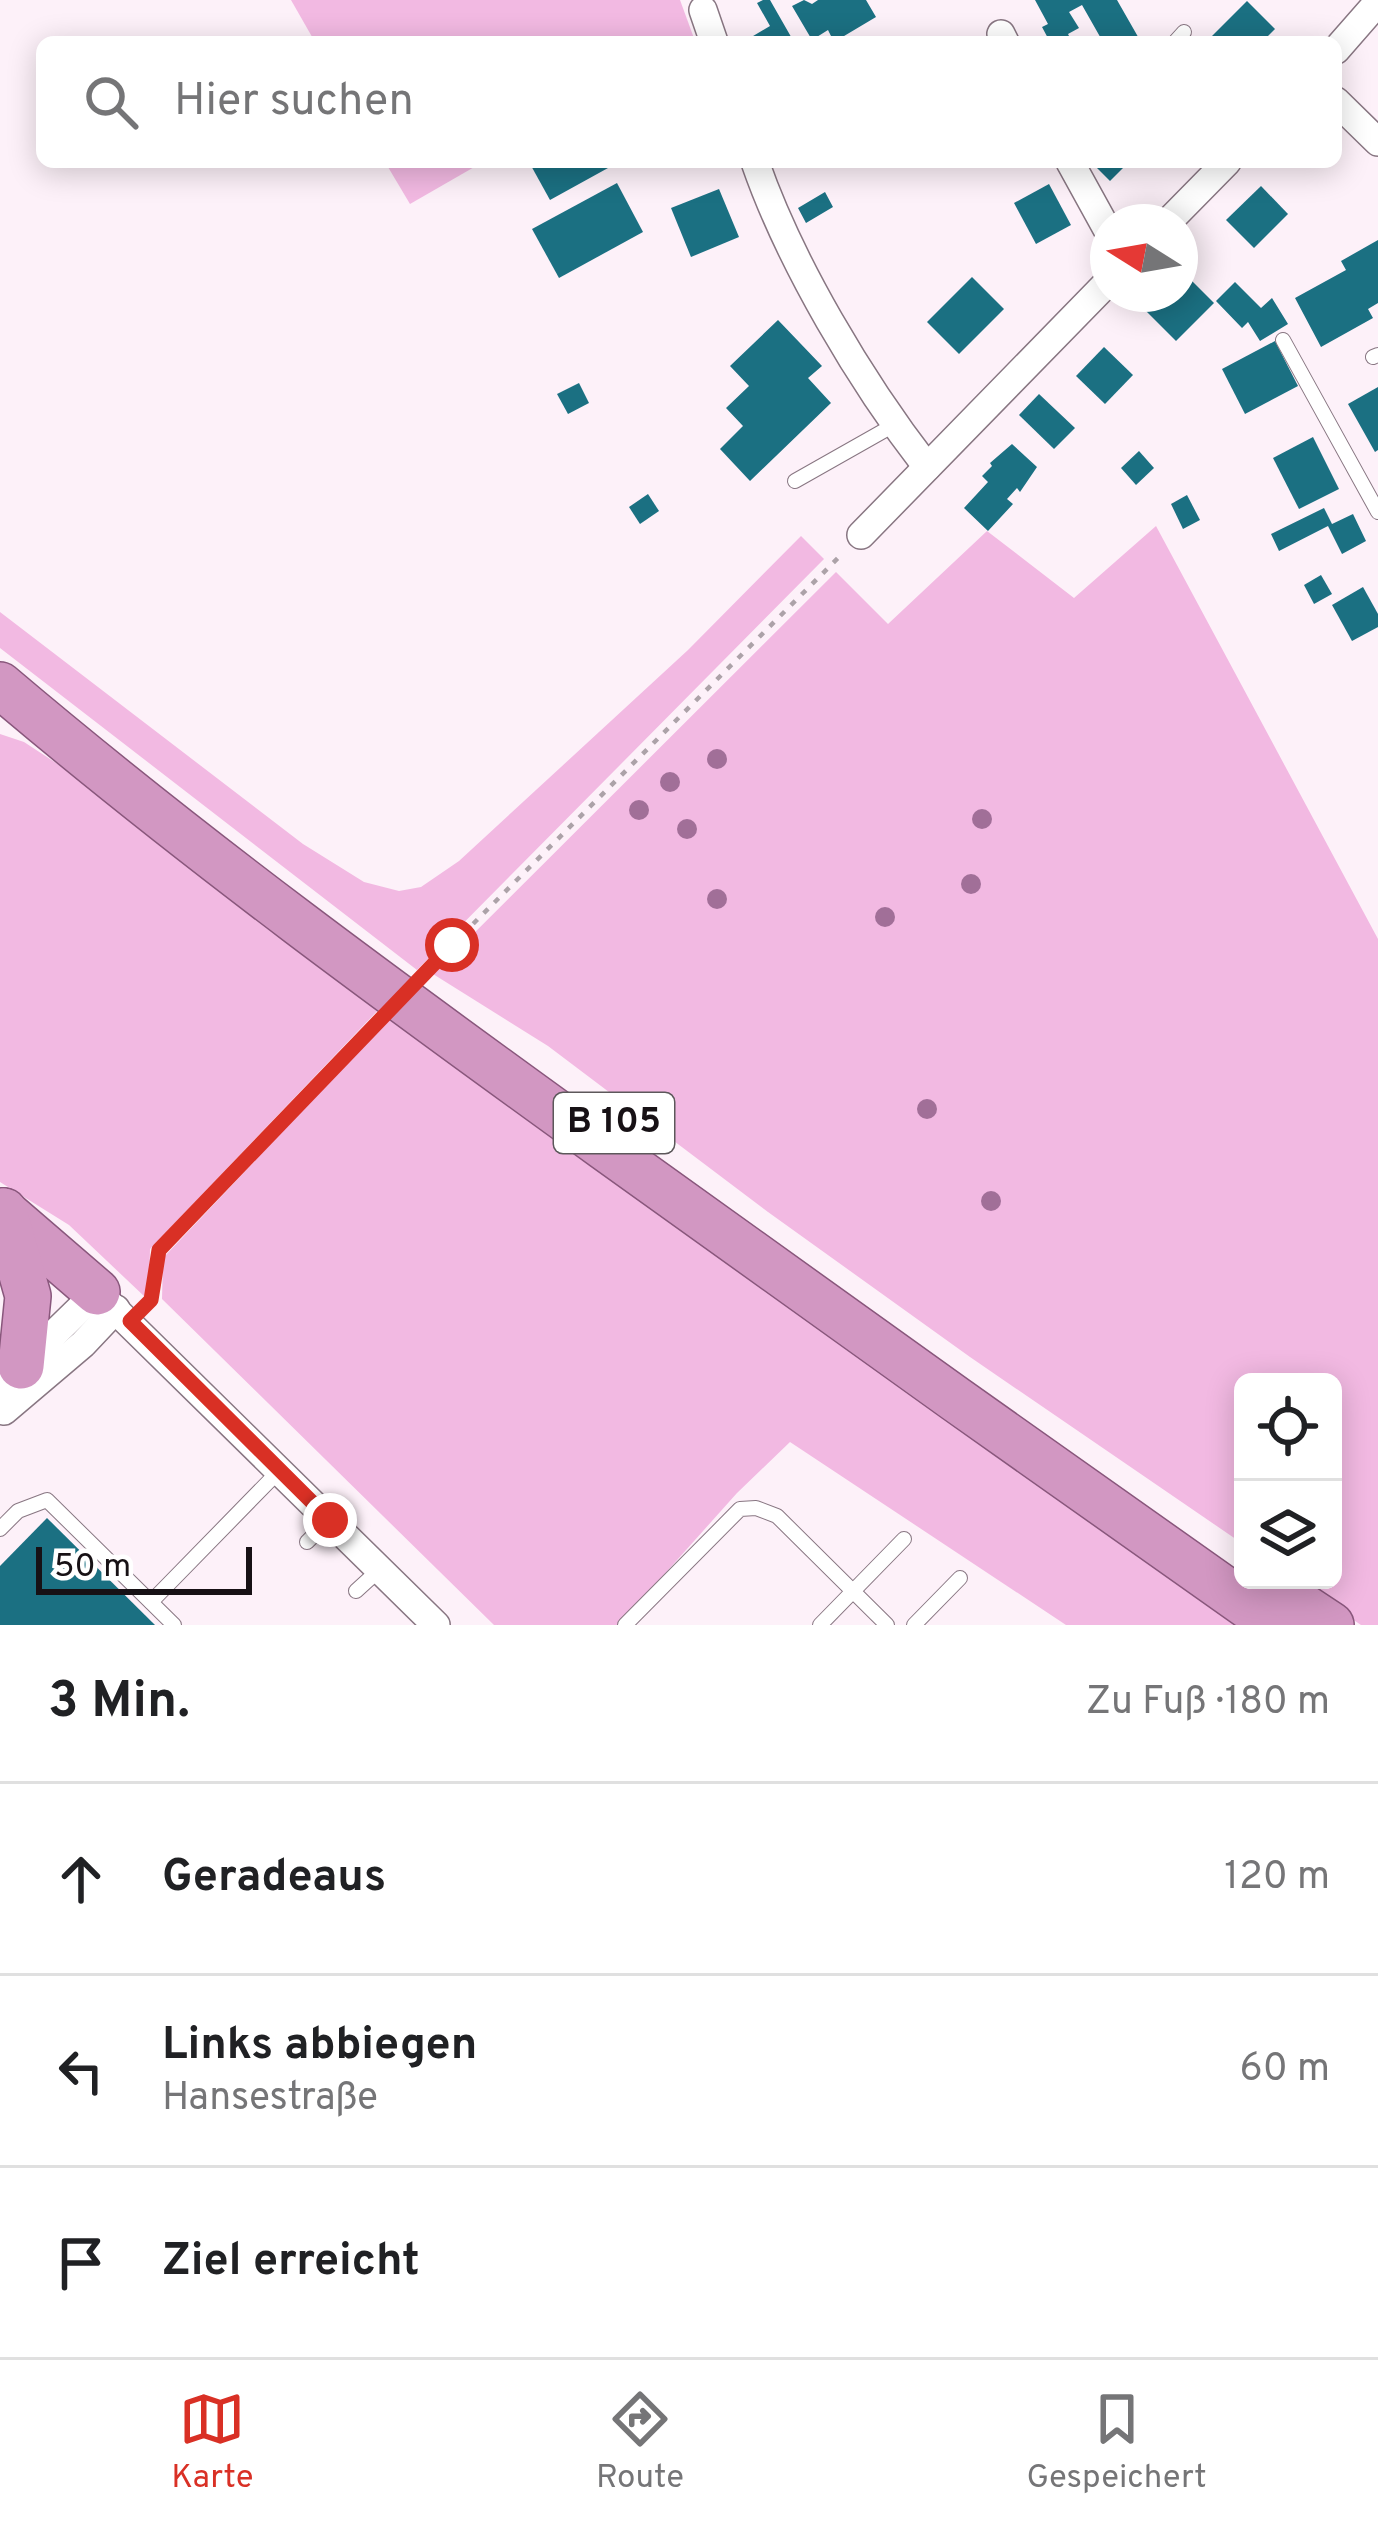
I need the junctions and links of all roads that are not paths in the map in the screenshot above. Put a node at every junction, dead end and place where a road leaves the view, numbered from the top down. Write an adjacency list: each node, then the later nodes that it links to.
1 (1378, 2): 4 (street)
2 (703, 10): 3 (street)
3 (711, 36)
4 (1342, 43)
5 (1342, 107): 6 (street)
6 (1378, 142)
7 (757, 168): 14 (street)
8 (1073, 168): 10 (street)
9 (1214, 168): 11 (street)
10 (1093, 204)
11 (1183, 204)
12 (1090, 300): 15 (street)
13 (1283, 340): 17 (lane)
14 (895, 425): 15 (street); 16 (lane)
15 (927, 467): 18 (street)
16 (795, 481)
17 (1378, 512)
18 (861, 535)
19 (0, 660): 32 (highway, B 105)
20 (0, 685): 22 (highway, B 105)
21 (0, 721): 22 (highway)
22 (60, 736): 45 (highway, B 105)
23 (2, 1210): 24 (highway); 25 (highway)
24 (114, 1307): 25 (street); 26 (street); 27 (street)
25 (11, 1383)
26 (0, 1414)
27 (280, 1470): 28 (street); 38 (lane)
28 (330, 1520): 31 (lane); 33 (street)
29 (0, 1529): 38 (lane)
30 (904, 1539): 37 (lane)
31 (307, 1542)
32 (1234, 1561)
33 (380, 1569): 36 (lane); 39 (street)
34 (960, 1578): 44 (lane)
35 (1277, 1589): 46 (highway)
36 (356, 1591)
37 (853, 1592): 41 (lane); 42 (lane); 43 (lane)
38 (152, 1602): 40 (lane)
39 (426, 1621)
40 (174, 1625)
41 (625, 1625)
42 (820, 1625)
43 (887, 1625)
44 (914, 1625)
45 (1276, 1625)
46 (1331, 1625)

